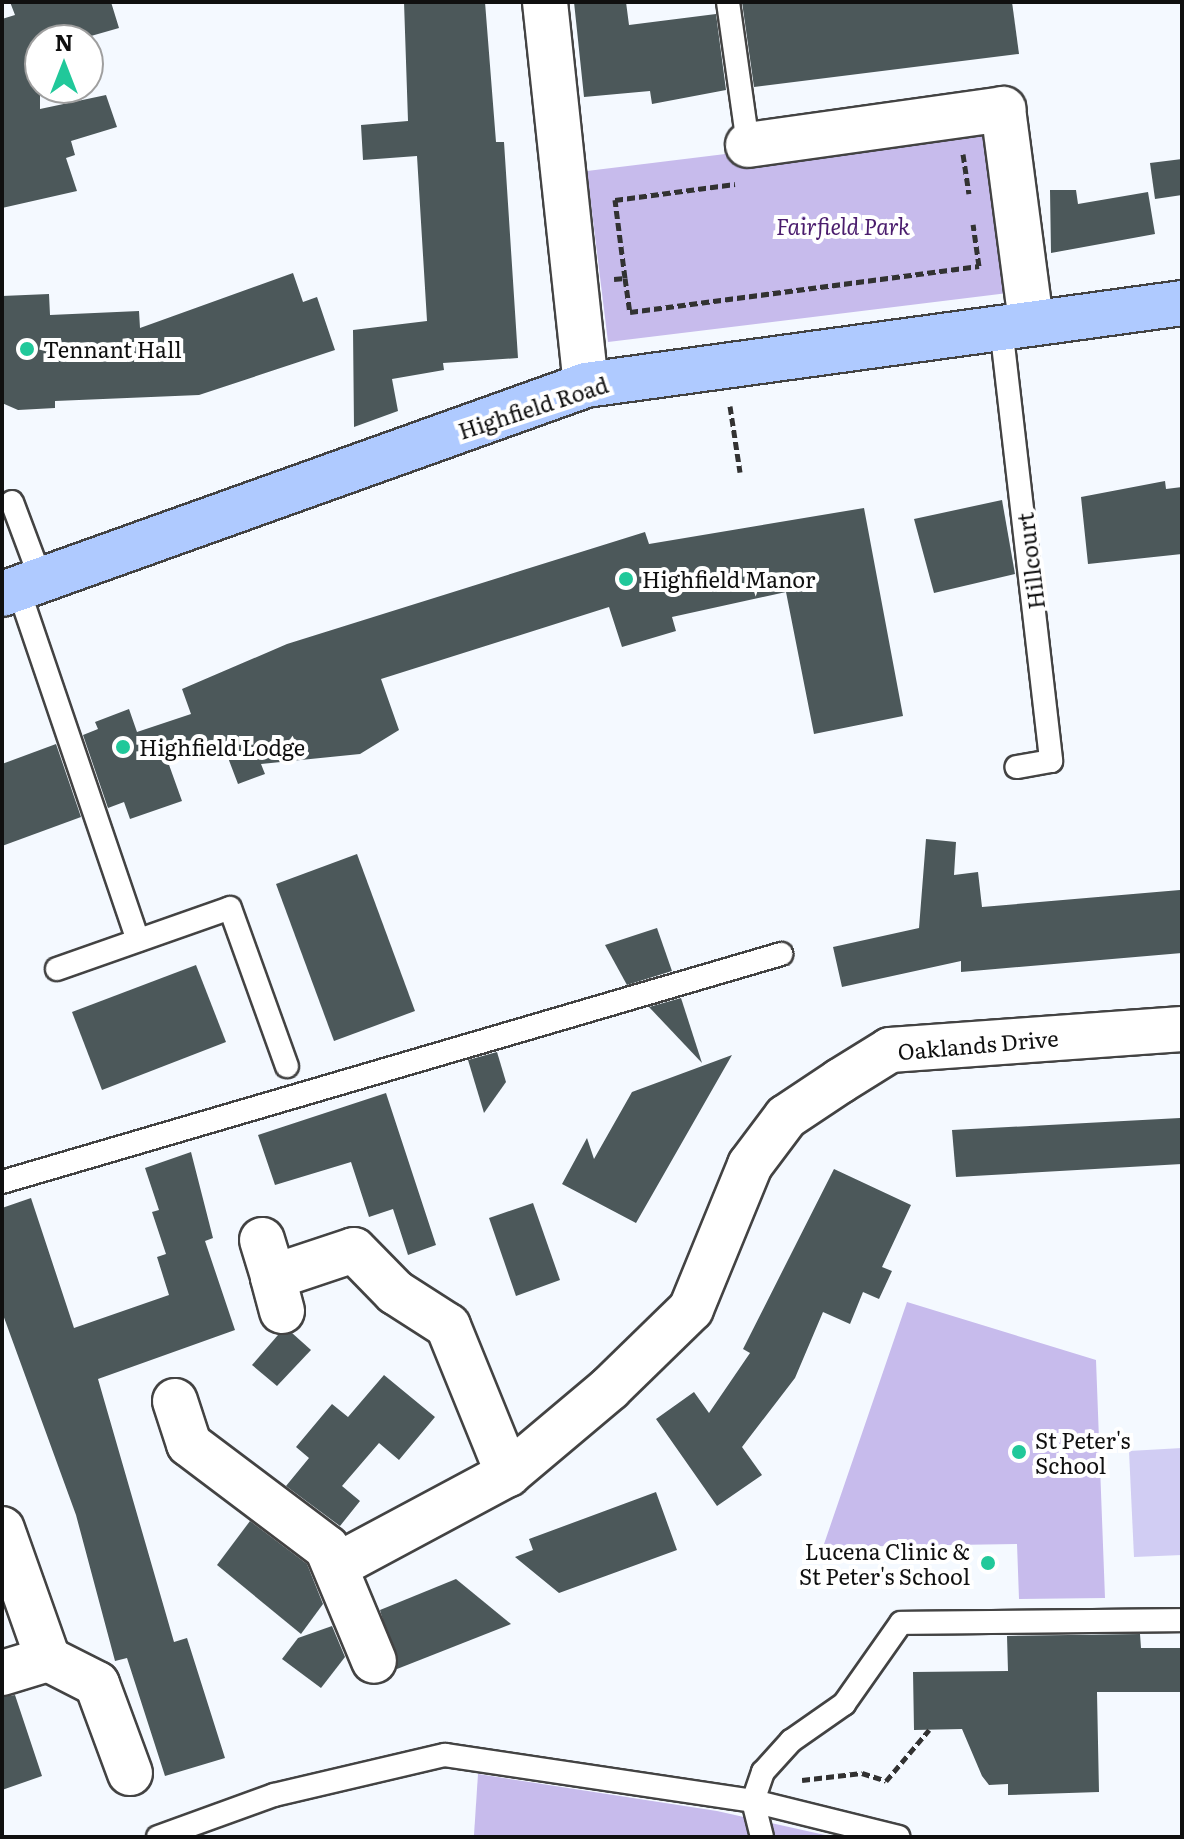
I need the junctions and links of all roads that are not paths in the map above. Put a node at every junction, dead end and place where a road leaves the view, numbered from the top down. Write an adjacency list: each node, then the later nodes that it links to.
1 (545, 2): 6 (street)
2 (728, 2): 3 (lane)
3 (749, 164): 5 (street)
4 (1182, 303): 5 (street, Highfield Road)
5 (1016, 325): 6 (street, Highfield Road); 9 (lane, Hillcourt)
6 (586, 385): 8 (street, Highfield Road)
7 (12, 502): 8 (lane)
8 (20, 587): 10 (lane)
9 (1017, 767)
10 (138, 940): 12 (lane); 14 (lane)
11 (781, 954): 15 (lane)
12 (57, 969)
13 (1182, 1029): 18 (street, Oaklands Drive)
14 (287, 1066)
15 (2, 1182)
16 (272, 1276): 18 (street)
17 (175, 1401): 20 (street)
18 (508, 1474): 20 (street, Oaklands Drive)
19 (2, 1529): 22 (street)
20 (338, 1565): 23 (street)
21 (1182, 1620): 26 (lane)
22 (48, 1659): 24 (street); 25 (street)
23 (374, 1661)
24 (2, 1673)
25 (130, 1773)
26 (753, 1801): 27 (lane); 28 (lane); 29 (lane)
27 (158, 1837)
28 (762, 1837)
29 (899, 1837)

